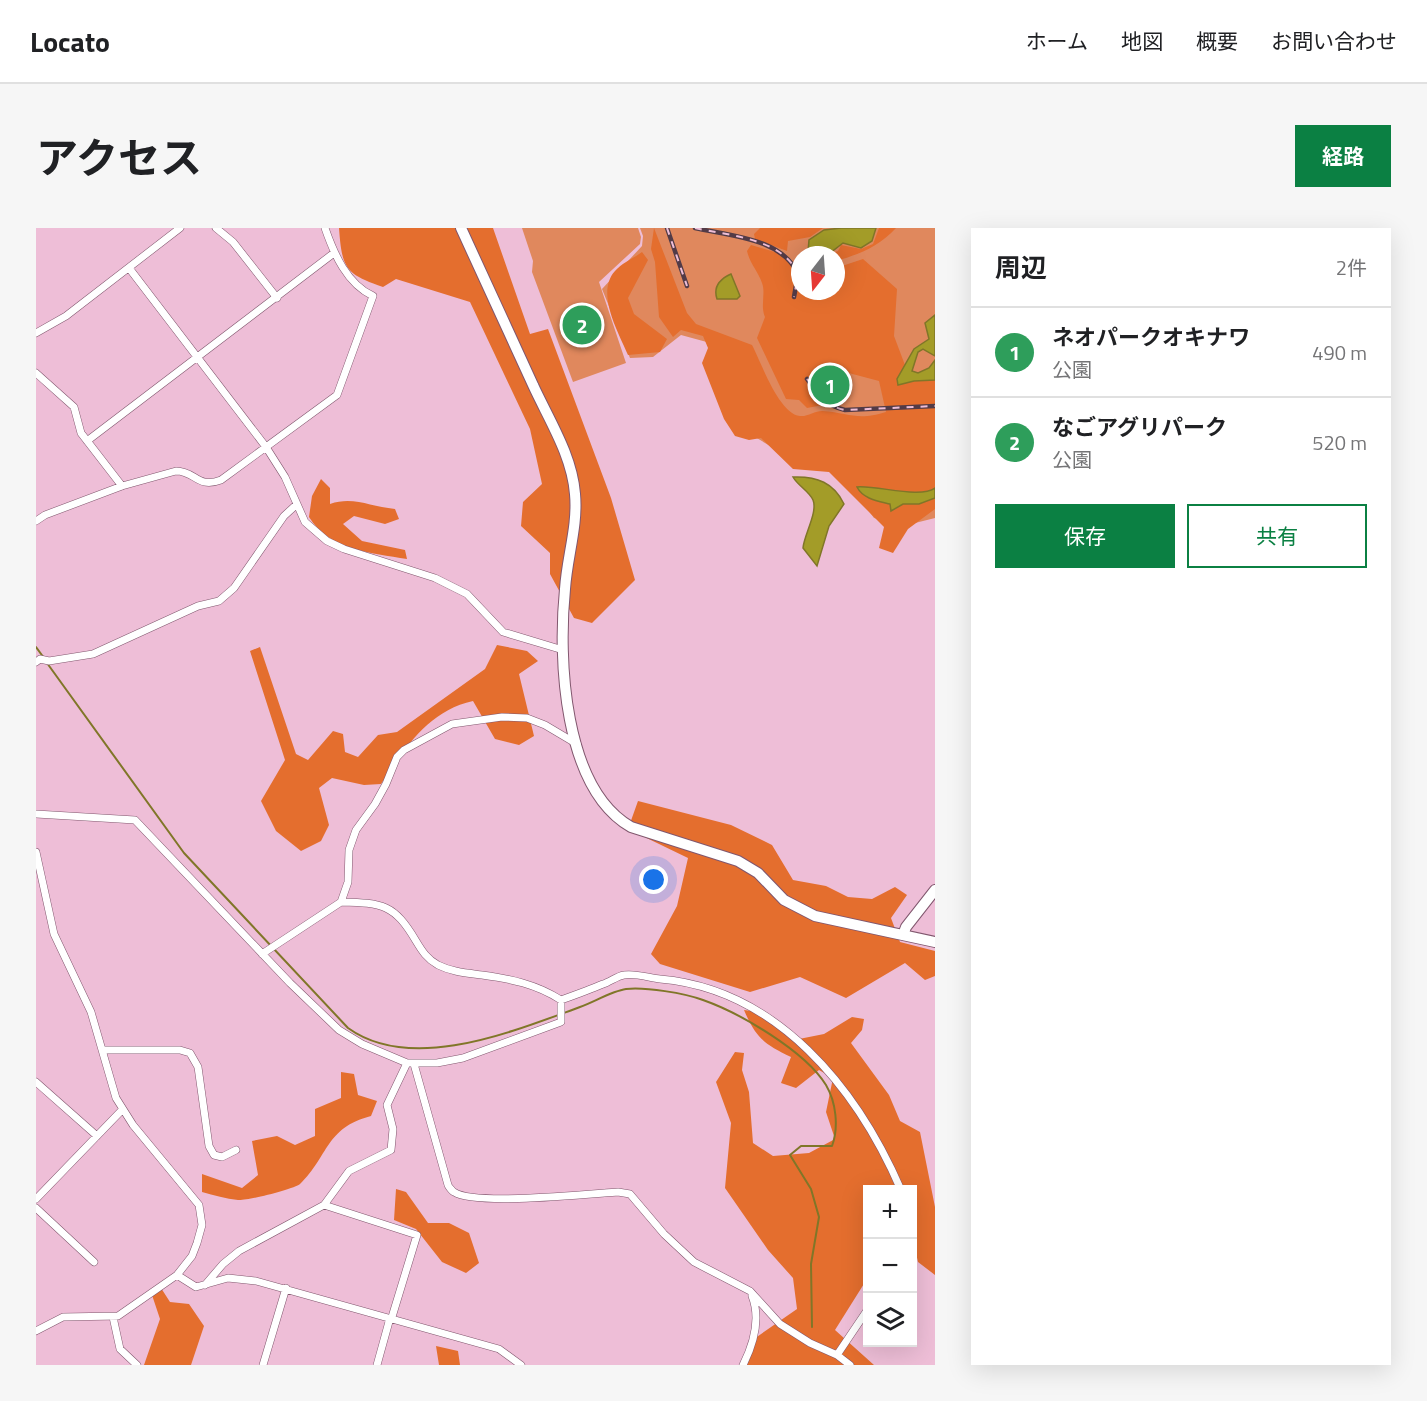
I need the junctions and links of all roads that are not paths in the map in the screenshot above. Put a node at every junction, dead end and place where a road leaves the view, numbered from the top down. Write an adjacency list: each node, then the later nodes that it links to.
1 (180, 228): 6 (street)
2 (216, 228): 7 (street)
3 (326, 228): 5 (street)
4 (461, 228): 16 (street)
5 (334, 254): 7 (street); 12 (street)
6 (129, 268): 8 (street); 9 (street)
7 (277, 298): 9 (street)
8 (36, 333)
9 (198, 359): 11 (street); 12 (street)
10 (36, 373): 11 (street)
11 (87, 441): 13 (street)
12 (266, 447): 13 (street); 14 (street)
13 (122, 486): 15 (street)
14 (296, 505): 16 (street); 17 (street)
15 (36, 521)
16 (563, 650): 18 (street)
17 (36, 662)
18 (577, 744): 22 (street); 23 (street)
19 (36, 814): 25 (street)
20 (36, 852): 27 (street)
21 (935, 890): 23 (street)
22 (341, 902): 25 (street); 26 (street)
23 (903, 934): 24 (street)
24 (935, 942)
25 (262, 954): 28 (street)
26 (561, 1000): 28 (street); 33 (street)
27 (103, 1050): 30 (street); 32 (street)
28 (410, 1063): 35 (street); 41 (street)
29 (36, 1082): 31 (street)
30 (122, 1110): 31 (street); 38 (street)
31 (97, 1136): 34 (street)
32 (236, 1150)
33 (899, 1185)
34 (36, 1199)
35 (324, 1205): 39 (street); 44 (street)
36 (36, 1208): 37 (street)
37 (94, 1262)
38 (177, 1275): 39 (street); 43 (street)
39 (204, 1286): 40 (street)
40 (286, 1288): 44 (street); 48 (street)
41 (750, 1291): 46 (street); 51 (street)
42 (863, 1315): 46 (street)
43 (113, 1317): 45 (street); 47 (street)
44 (391, 1318): 49 (street); 50 (street)
45 (36, 1331)
46 (837, 1354): 52 (street)
47 (137, 1365)
48 (263, 1365)
49 (377, 1365)
50 (521, 1365)
51 (743, 1365)
52 (850, 1365)

